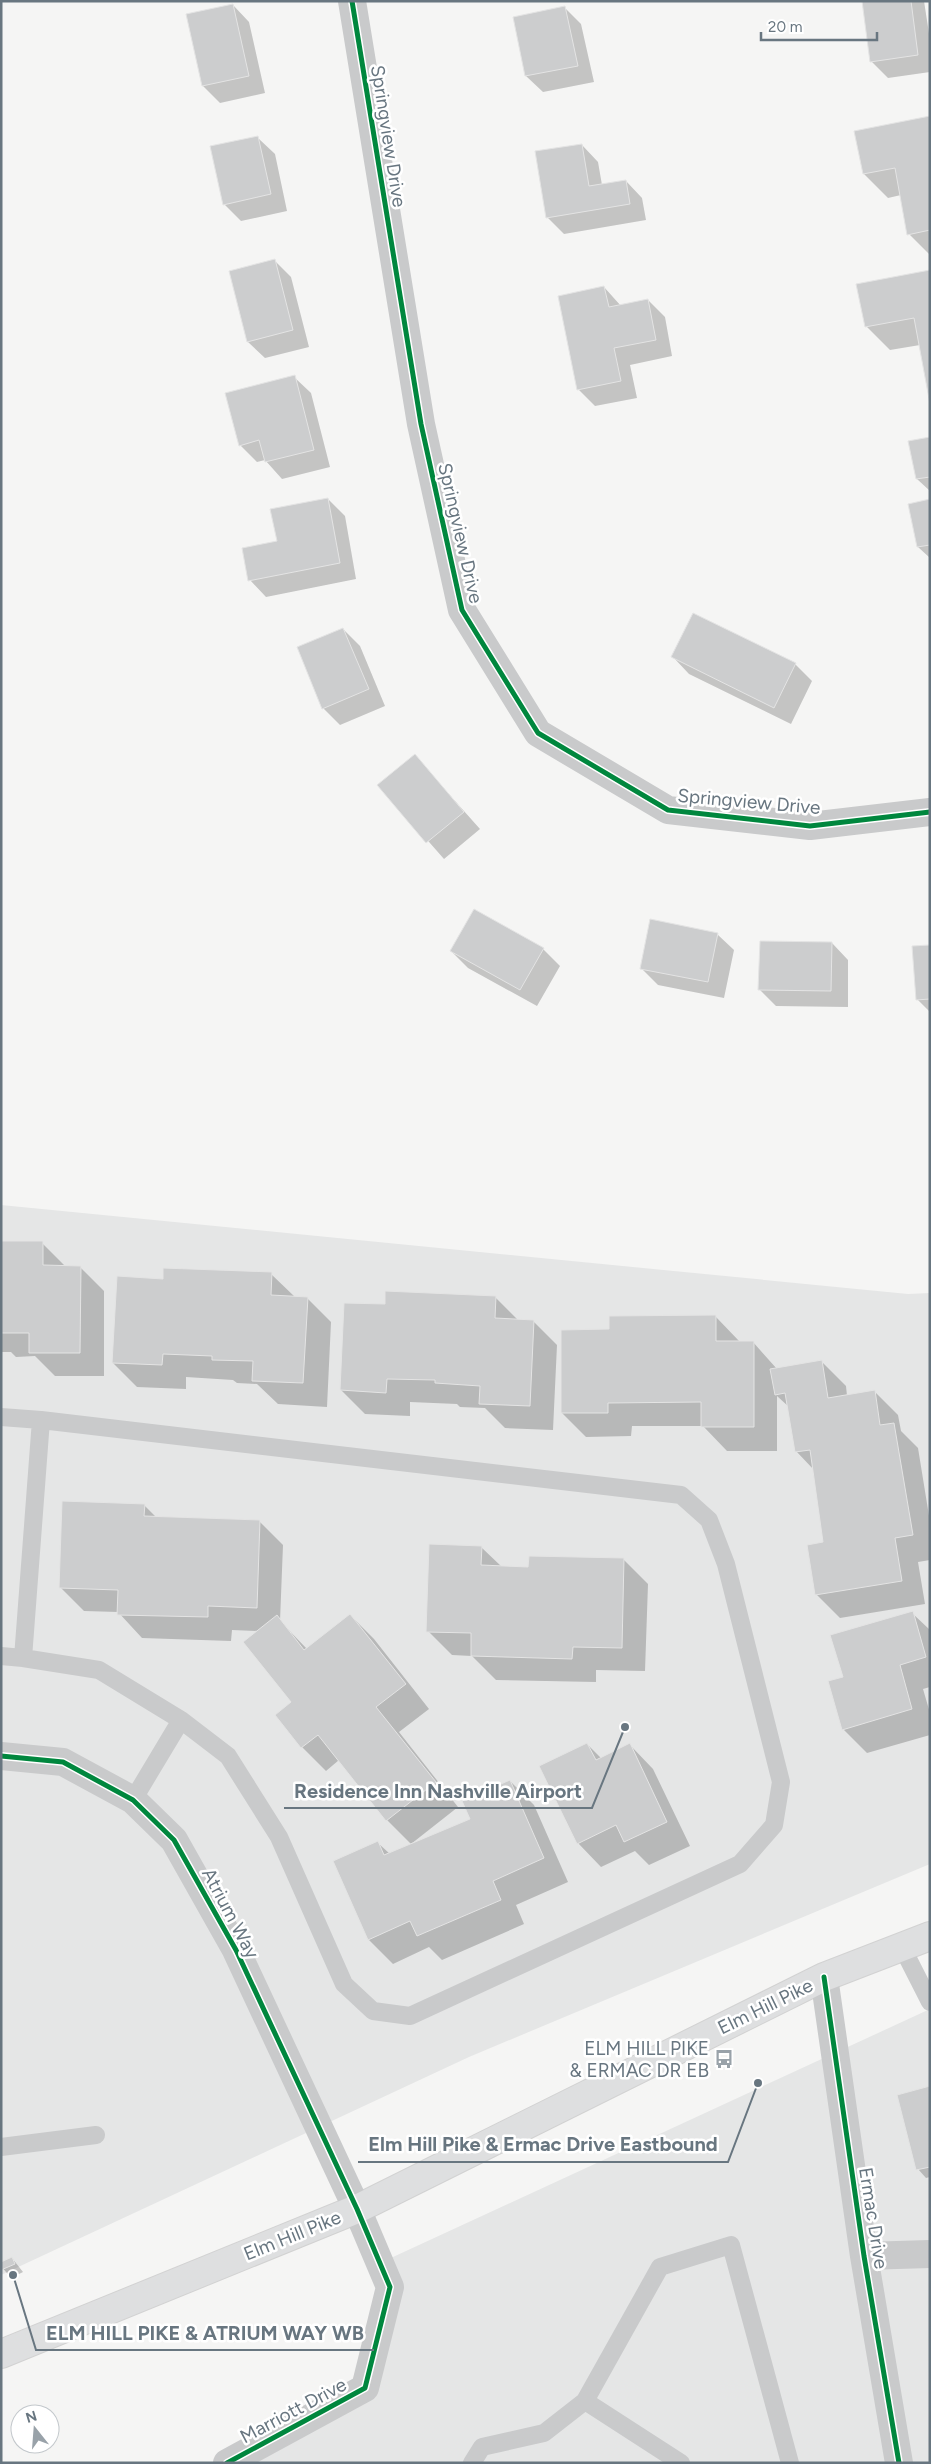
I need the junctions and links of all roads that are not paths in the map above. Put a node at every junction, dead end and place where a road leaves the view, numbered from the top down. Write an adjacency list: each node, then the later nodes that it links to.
1 (352, 1): 2 (street, Springview Drive)
2 (930, 812)
3 (1, 1417): 4 (lane)
4 (41, 1420): 6 (lane); 7 (lane)
5 (1, 1656): 6 (lane)
6 (23, 1658): 7 (lane)
7 (181, 1720): 9 (lane)
8 (1, 1756): 9 (street, Atrium Way)
9 (133, 1800): 16 (street, Atrium Way)
10 (930, 1936): 11 (main road, Elm Hill Pike)
11 (902, 1947): 12 (main road, Elm Hill Pike); 13 (lane)
12 (824, 1977): 16 (main road, Elm Hill Pike); 18 (street, Ermac Drive)
13 (930, 2002)
14 (96, 2135): 15 (lane)
15 (1, 2147)
16 (357, 2209): 19 (main road, Elm Hill Pike); 21 (street, Marriott Drive)
17 (930, 2254): 18 (street)
18 (864, 2256): 25 (street, Ermac Drive)
19 (1, 2354)
20 (585, 2401): 22 (lane); 23 (lane); 24 (lane)
21 (227, 2463)
22 (472, 2463)
23 (681, 2463)
24 (790, 2463)
25 (899, 2463)

